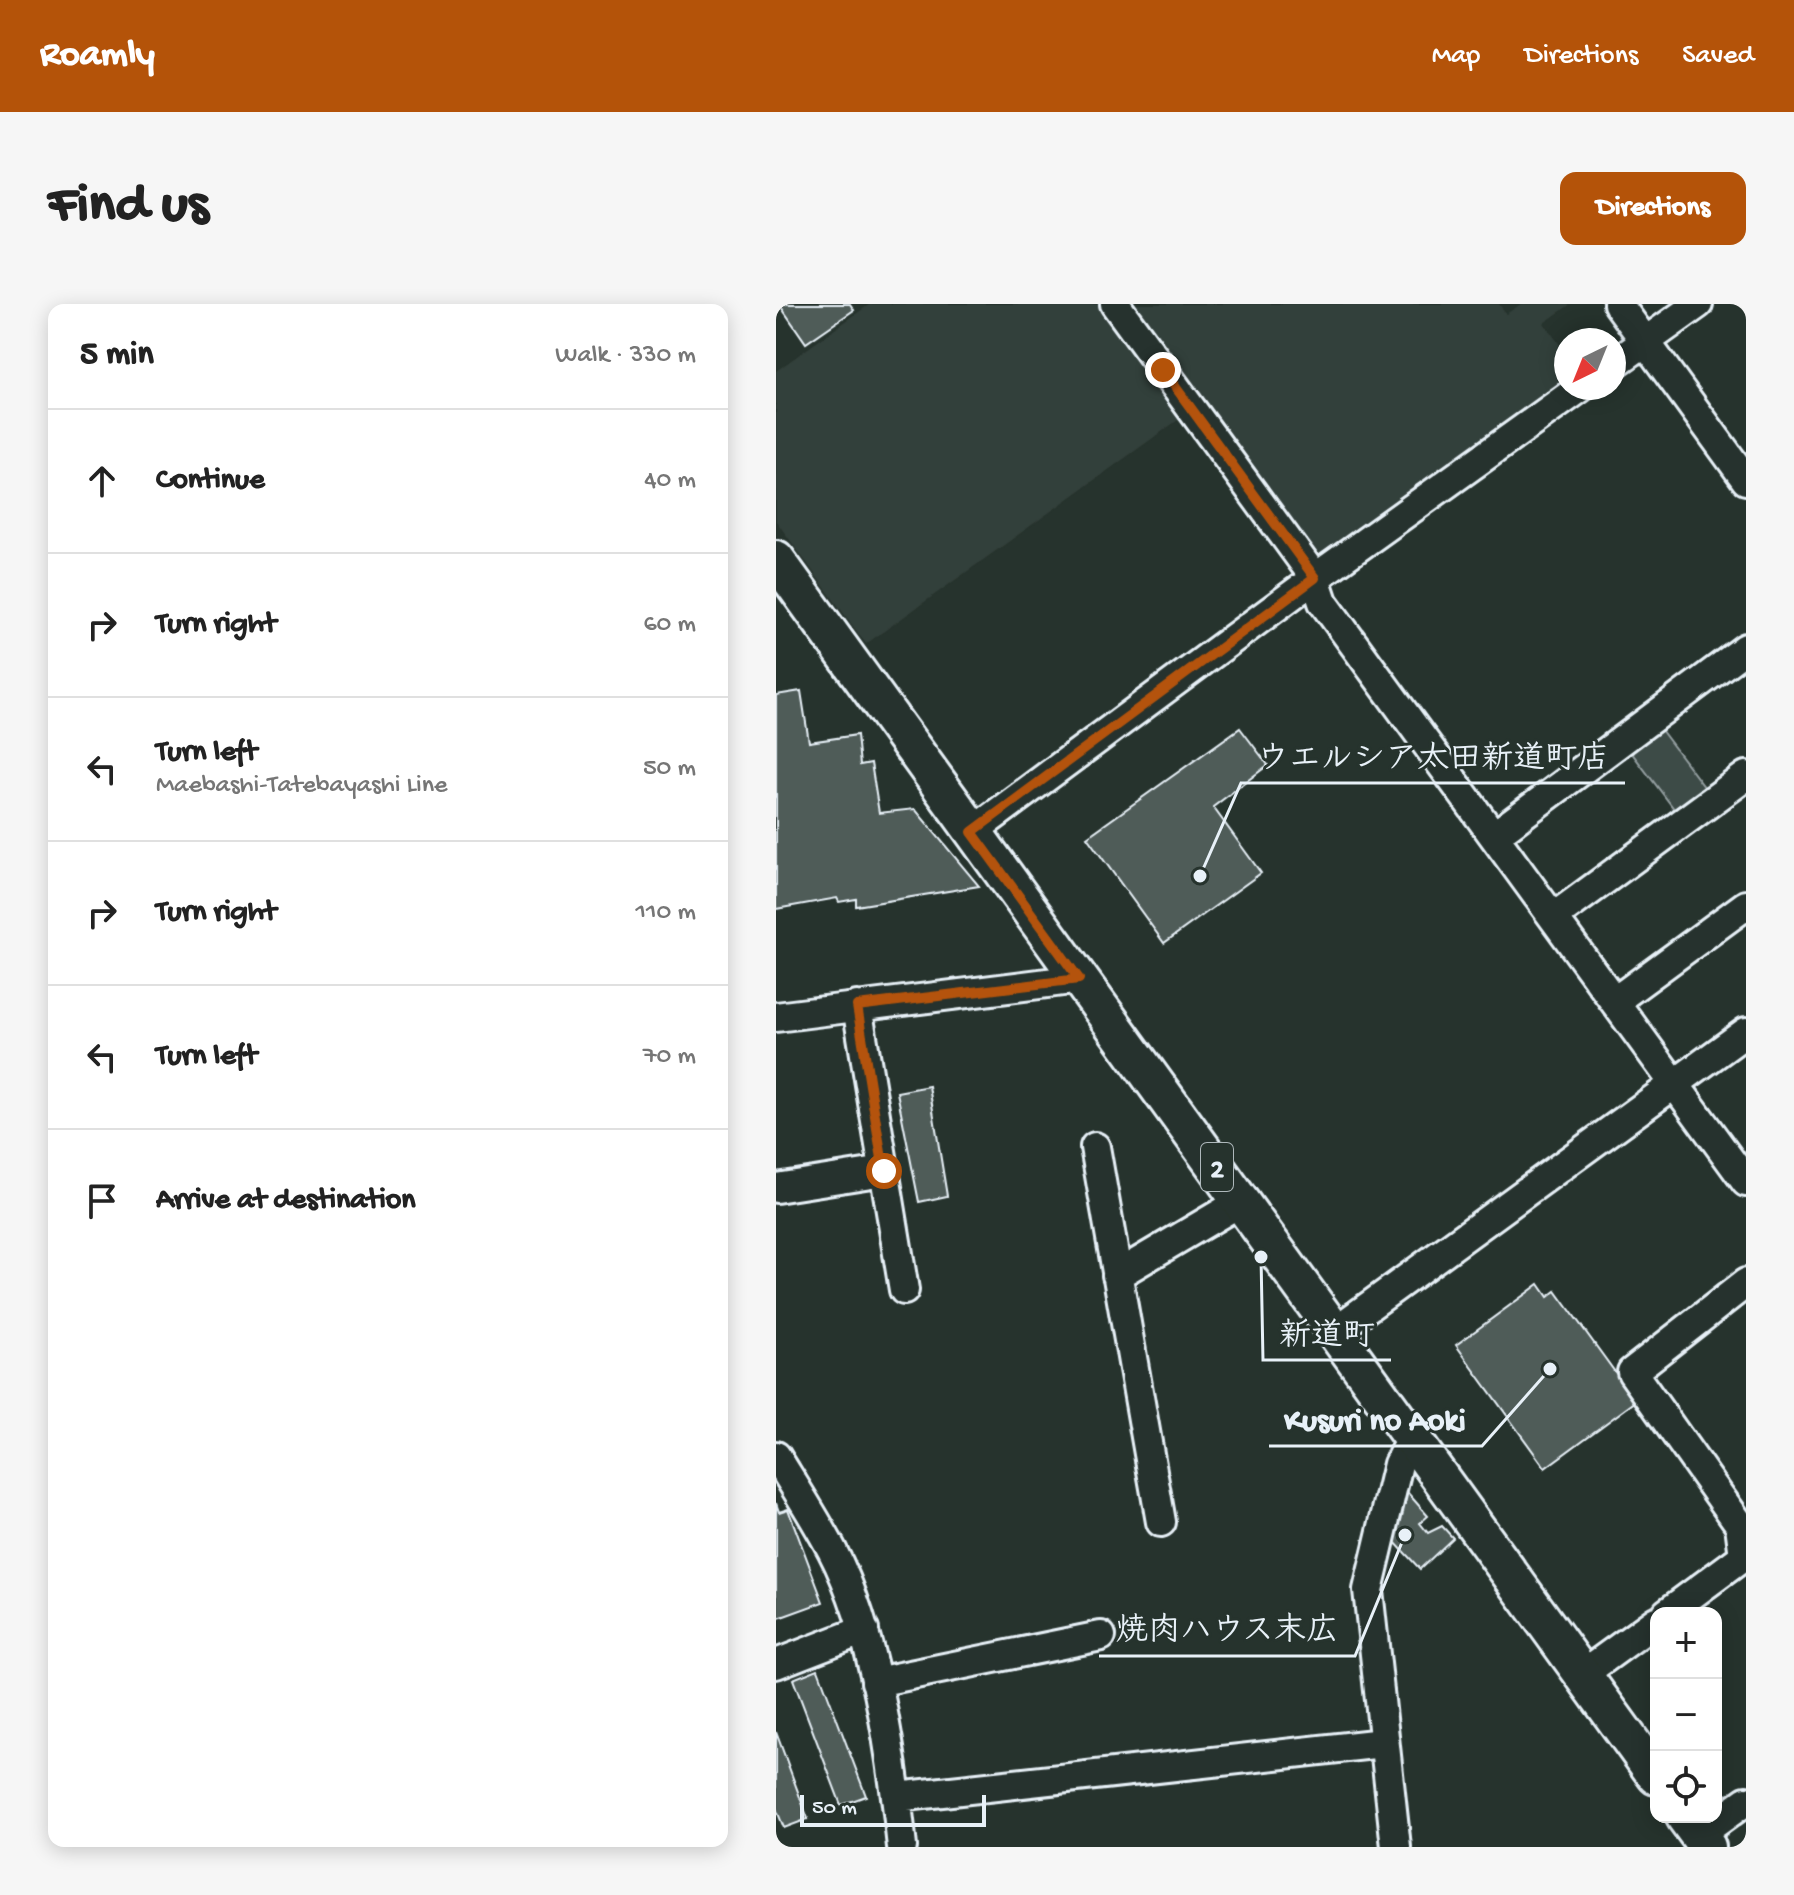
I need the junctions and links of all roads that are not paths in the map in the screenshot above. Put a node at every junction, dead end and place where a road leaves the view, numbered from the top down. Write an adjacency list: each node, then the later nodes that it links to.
1 (1115, 304): 9 (street)
2 (1618, 304): 4 (street)
3 (1698, 304): 4 (street)
4 (1645, 341): 5 (street); 7 (street)
5 (1626, 355)
6 (1563, 400): 9 (street)
7 (1746, 480)
8 (776, 559): 12 (main road, 2)
9 (1315, 578): 12 (street); 13 (street)
10 (1746, 648): 13 (street)
11 (1746, 776): 15 (street)
12 (972, 832): 16 (main road, 2)
13 (1495, 835): 15 (street)
14 (1746, 905): 17 (street)
15 (1554, 917): 17 (street)
16 (1079, 979): 18 (street); 26 (main road, 2)
17 (1615, 1001): 21 (street)
18 (857, 1006): 19 (street); 23 (street)
19 (776, 1017)
20 (1746, 1032): 21 (street)
21 (1674, 1083): 24 (street); 30 (street)
22 (1095, 1147): 27 (street)
23 (884, 1171): 25 (street); 29 (street)
24 (1746, 1182)
25 (776, 1188)
26 (1242, 1201): 27 (street); 30 (main road, 2)
27 (1117, 1275): 33 (street)
28 (1746, 1283): 34 (street)
29 (904, 1290)
30 (1335, 1331): 31 (main road, 2)
31 (1412, 1437): 39 (main road, 2); 41 (street)
32 (776, 1456): 36 (street)
33 (1161, 1522)
34 (1675, 1607)
35 (1650, 1625): 39 (street)
36 (864, 1630): 38 (street); 40 (street)
37 (1101, 1636): 40 (street)
38 (776, 1664)
39 (1583, 1674): 42 (main road, 2)
40 (876, 1682): 43 (street)
41 (1383, 1743): 43 (street); 47 (street)
42 (1650, 1768)
43 (897, 1797): 46 (street)
44 (1746, 1801): 45 (street)
45 (1697, 1833)
46 (902, 1847)
47 (1396, 1847)

